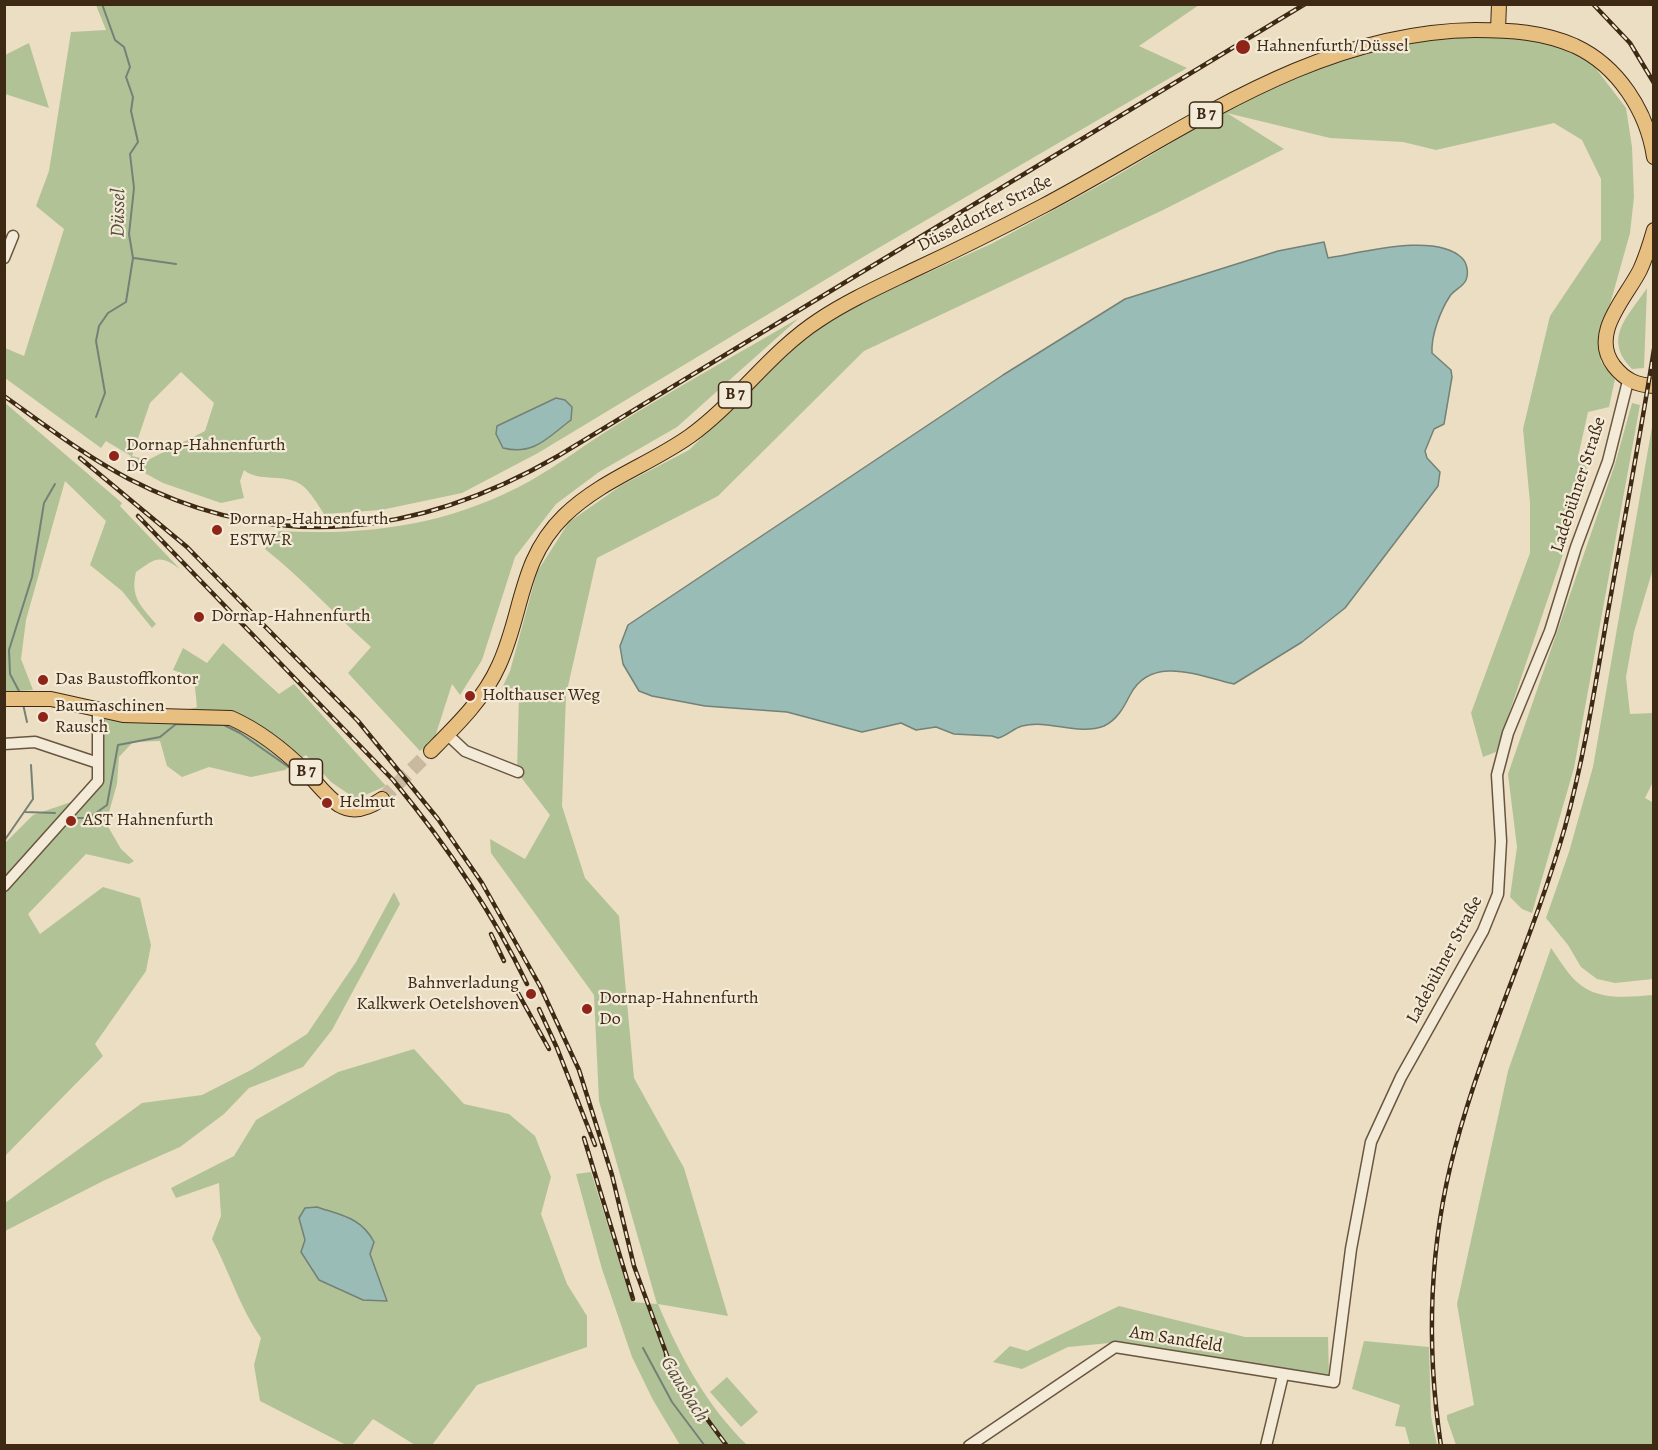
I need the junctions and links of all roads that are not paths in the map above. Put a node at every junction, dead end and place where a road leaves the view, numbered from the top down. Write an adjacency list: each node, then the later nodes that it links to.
1 (1499, 4): 2 (main road)
2 (1498, 30): 3 (main road, Düsseldorfer Straße / B 7); 11 (main road, Düsseldorfer Straße / B 7)
3 (1653, 158)
4 (1653, 230): 7 (main road)
5 (13, 236): 6 (street)
6 (4, 258)
7 (1628, 381): 8 (main road); 19 (street, Ladebühner Straße)
8 (1653, 386)
9 (8, 699): 10 (main road)
10 (98, 711): 14 (street); 16 (main road, B 7)
11 (448, 735): 13 (main road, Düsseldorfer Straße / B 7); 15 (street)
12 (4, 744): 14 (street)
13 (431, 751)
14 (98, 763): 17 (street)
15 (518, 772)
16 (382, 799)
17 (4, 886)
18 (1283, 1375): 19 (street, Am Sandfeld); 20 (street, Am Sandfeld); 21 (street)
19 (1334, 1382)
20 (969, 1446)
21 (1266, 1446)

